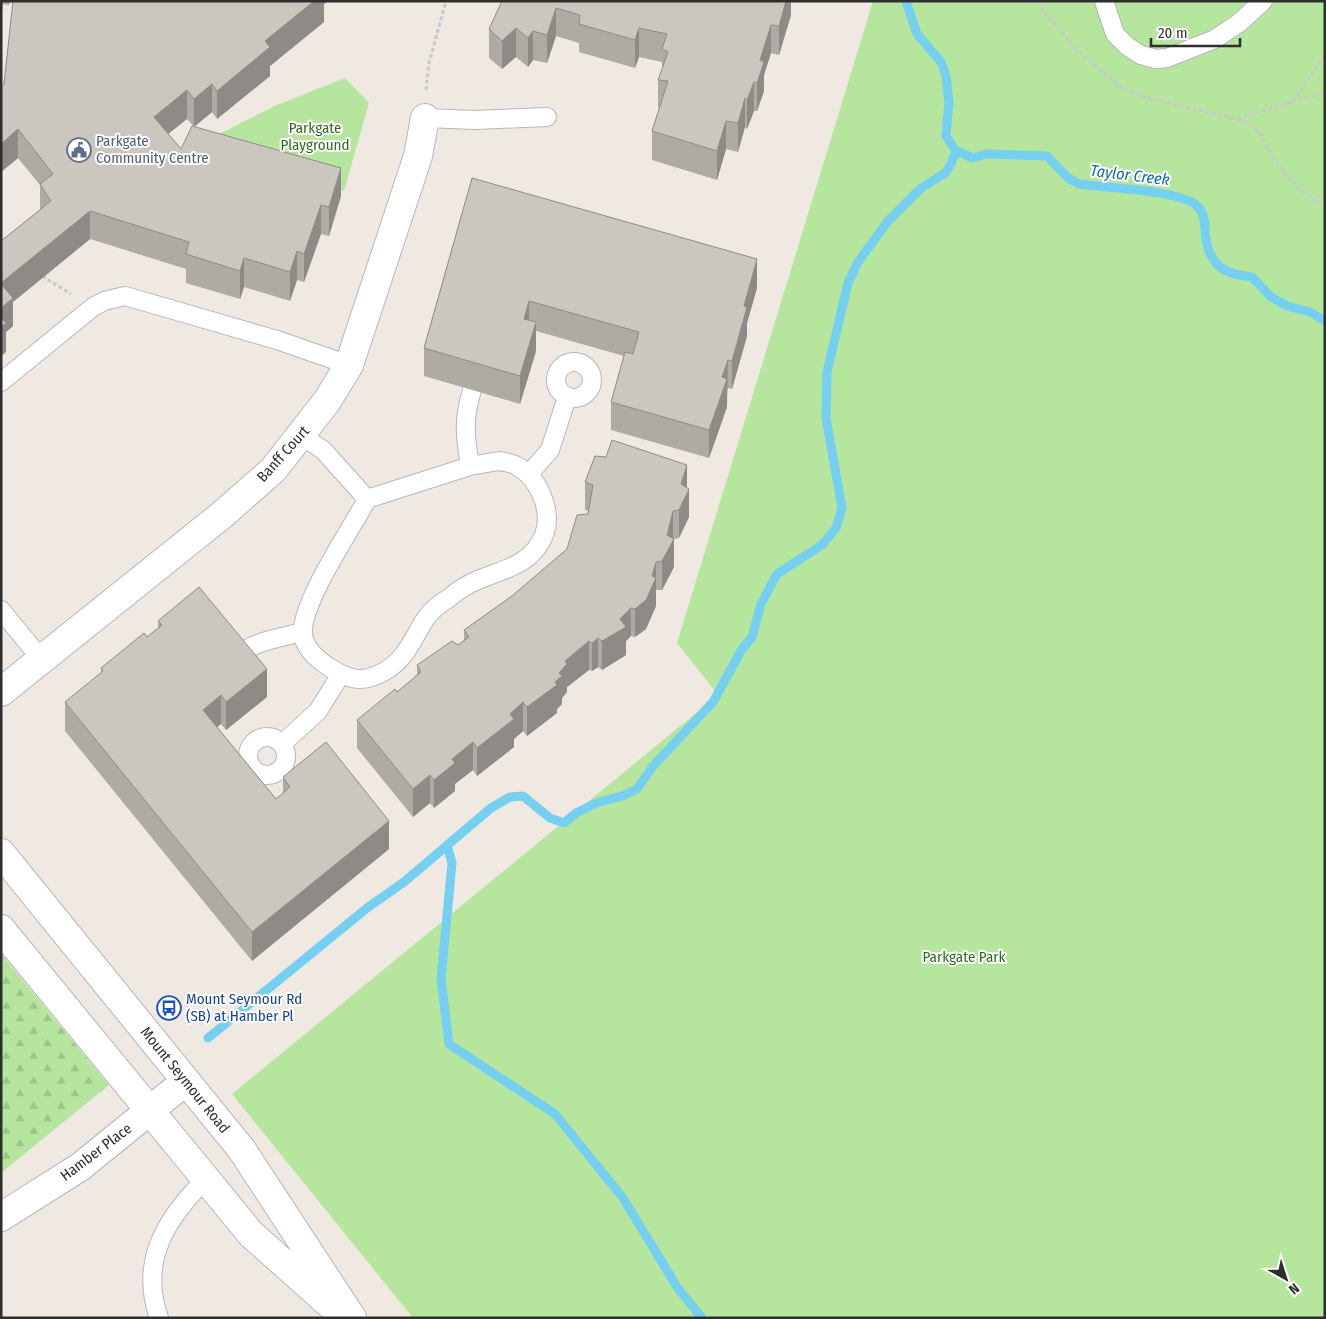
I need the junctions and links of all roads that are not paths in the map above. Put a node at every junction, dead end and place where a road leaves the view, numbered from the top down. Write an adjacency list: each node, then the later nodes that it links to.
1 (1104, 1): 2 (lane)
2 (1263, 1)
3 (547, 117): 4 (lane)
4 (425, 118): 5 (street, Banff Court)
5 (349, 365): 6 (lane); 9 (street, Banff Court)
6 (1, 382)
7 (472, 390): 10 (lane)
8 (567, 397): 11 (lane)
9 (302, 436): 12 (lane); 16 (street, Banff Court)
10 (470, 466): 11 (lane); 12 (lane)
11 (529, 474): 17 (lane)
12 (367, 499): 14 (lane)
13 (1, 610): 16 (lane)
14 (303, 632): 15 (lane); 17 (lane)
15 (234, 657)
16 (41, 659): 18 (street, Banff Court)
17 (340, 674): 19 (lane)
18 (1, 692)
19 (282, 744)
20 (1, 854): 22 (street, Mount Seymour Road)
21 (1, 929): 23 (street)
22 (186, 1081): 23 (street, Hamber Place); 28 (street, Mount Seymour Road)
23 (151, 1111): 24 (street); 25 (street, Hamber Place)
24 (206, 1179): 26 (lane); 27 (street)
25 (1, 1216)
26 (159, 1318)
27 (344, 1318)
28 (352, 1318)

